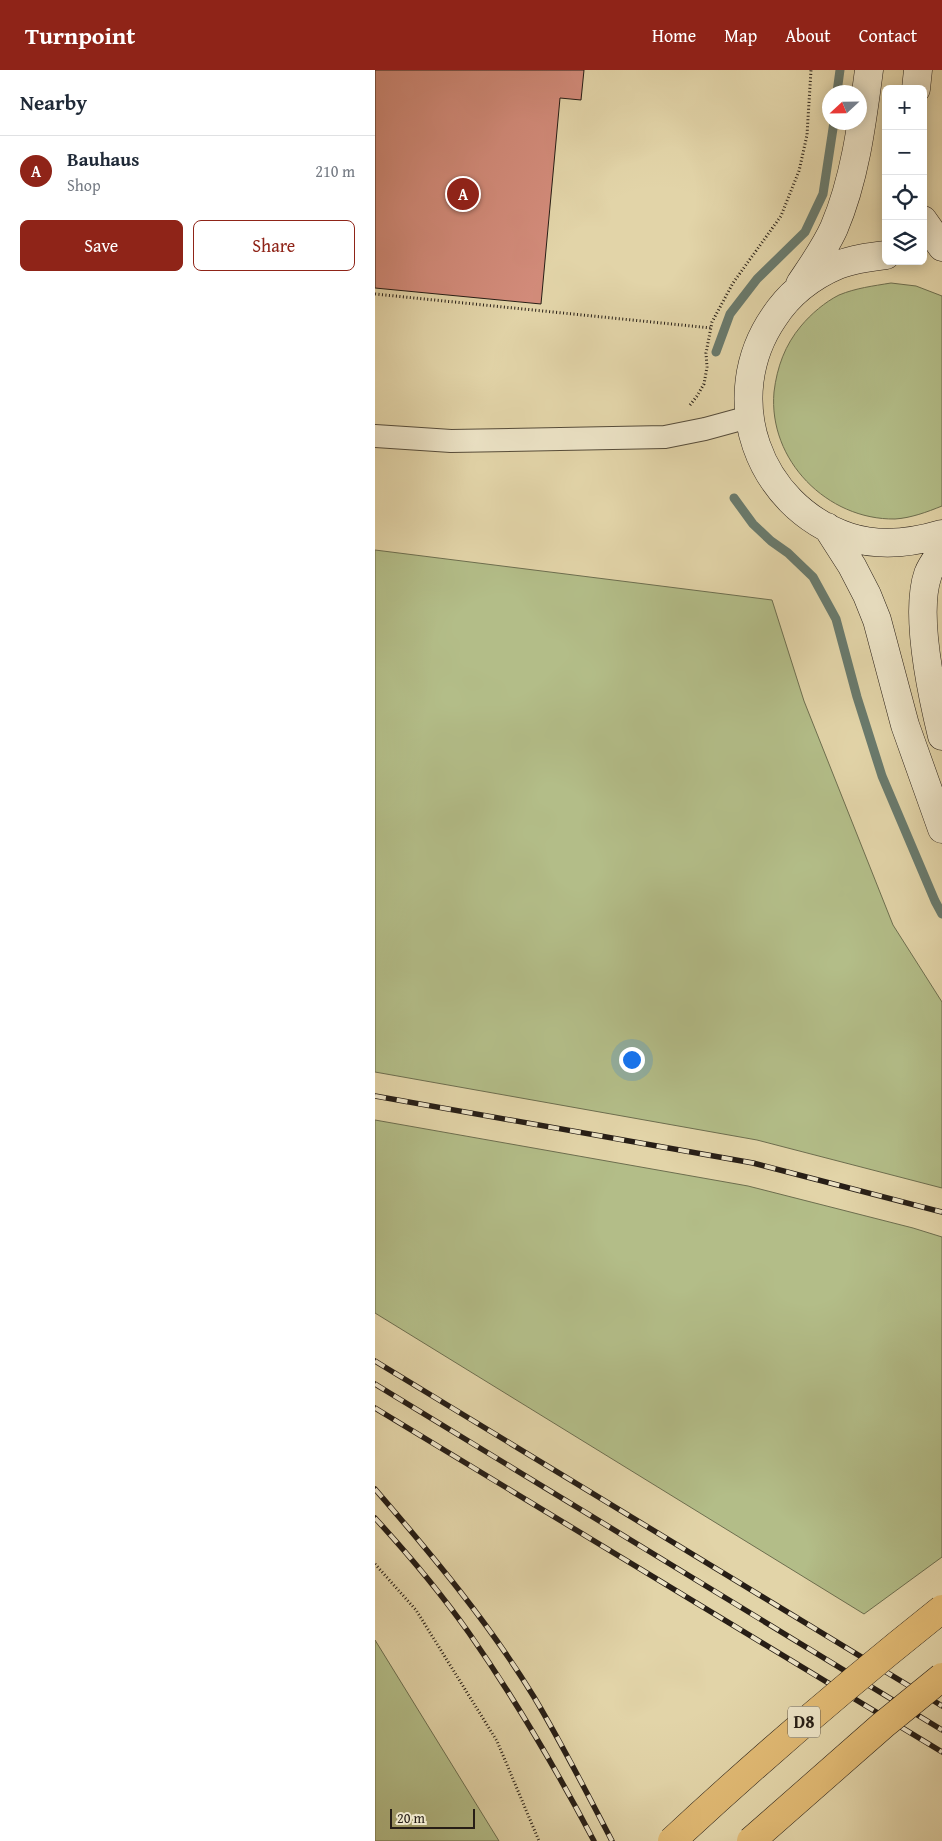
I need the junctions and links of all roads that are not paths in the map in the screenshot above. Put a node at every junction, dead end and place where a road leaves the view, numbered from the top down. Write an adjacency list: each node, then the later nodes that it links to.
1 (869, 70): 9 (main road)
2 (918, 70): 3 (main road)
3 (916, 85)
4 (927, 226): 5 (main road)
5 (942, 247)
6 (882, 256): 9 (main road)
7 (927, 259): 8 (main road)
8 (942, 264)
9 (795, 292): 10 (main road)
10 (749, 417): 11 (street); 12 (main road)
11 (375, 436)
12 (827, 528): 13 (main road); 16 (main road)
13 (942, 534)
14 (942, 551): 15 (main road)
15 (942, 736)
16 (942, 829)
17 (942, 1610): 19 (highway, D8, bridge)
18 (942, 1678): 20 (highway, bridge)
19 (672, 1841)
20 (751, 1841)

